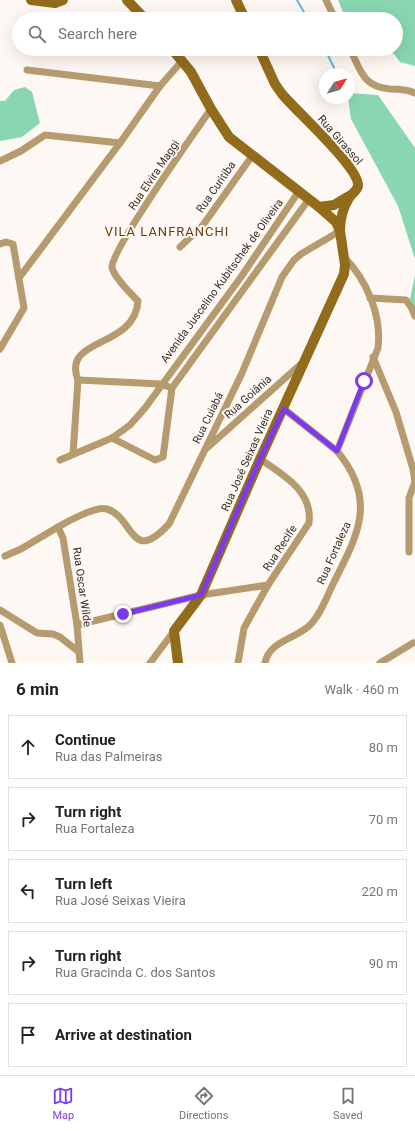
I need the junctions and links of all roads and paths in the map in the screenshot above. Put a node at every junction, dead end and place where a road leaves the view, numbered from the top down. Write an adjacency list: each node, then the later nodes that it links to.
1 (31, 0): 2 (street)
2 (63, 0)
3 (127, 0): 6 (street)
4 (236, 0): 7 (street)
5 (326, 0): 8 (street)
6 (138, 12)
7 (242, 12)
8 (332, 12)
9 (178, 56): 12 (street)
10 (262, 56): 21 (street, Rua Girassol)
11 (354, 56): 15 (street)
12 (182, 60): 14 (street); 16 (street)
13 (27, 70): 14 (street)
14 (160, 86): 17 (street)
15 (415, 93)
16 (211, 110): 18 (street); 36 (street, Rua Elvira Maggi)
17 (120, 143): 19 (street); 29 (street)
18 (252, 156): 20 (street); 26 (street, Rua Curitiba)
19 (0, 161)
20 (299, 191): 22 (street); 28 (street, Avenida Juscelino Kubitschek de Oliveira)
21 (349, 196): 23 (street); 24 (street, Rua Girassol)
22 (309, 199): 23 (street); 30 (street, Avenida Juscelino Kubitschek de Oliveira)
23 (319, 207): 24 (street)
24 (340, 231): 27 (street, Rua José Seixas Vieira); 41 (street, Rua Cuiabá)
25 (0, 244): 29 (street)
26 (180, 247)
27 (344, 257): 31 (street); 35 (street, Rua José Seixas Vieira)
28 (241, 276): 30 (street); 37 (street, Avenida Juscelino Kubitschek de Oliveira)
29 (19, 278): 33 (street)
30 (250, 282): 38 (street, Avenida Juscelino Kubitschek de Oliveira)
31 (370, 298): 32 (street); 34 (street)
32 (415, 316)
33 (0, 350)
34 (374, 357): 42 (street); 47 (street)
35 (306, 360): 39 (street, Rua José Seixas Vieira); 41 (street, Rua Goiânia)
36 (78, 380): 37 (street); 43 (street)
37 (161, 384): 38 (street); 40 (street, Avenida Juscelino Kubitschek de Oliveira)
38 (172, 388): 40 (street)
39 (284, 409): 42 (street, Rua Fortaleza); 44 (street, Rua José Seixas Vieira)
40 (112, 438): 43 (street, Avenida Juscelino Kubitschek de Oliveira)
41 (205, 450): 46 (street, Rua Cuiabá)
42 (337, 451): 62 (street, Rua Fortaleza)
43 (73, 454): 45 (street, Avenida Juscelino Kubitschek de Oliveira)
44 (260, 459): 49 (street, Rua Recife); 50 (street, Rua José Seixas Vieira)
45 (60, 460)
46 (58, 527): 48 (street); 53 (street, Rua Oscar Wilde)
47 (409, 552)
48 (5, 556)
49 (268, 585): 50 (street); 61 (street, Rua Recife)
50 (201, 595): 53 (street); 54 (street, Rua José Seixas Vieira)
51 (0, 610): 56 (street)
52 (0, 625): 57 (street)
53 (76, 625): 56 (street, Rua Oscar Wilde)
54 (174, 631): 59 (street, Rua José Seixas Vieira); 60 (street)
55 (413, 643): 63 (street)
56 (79, 652): 58 (street, Rua Oscar Wilde)
57 (12, 663)
58 (80, 663)
59 (150, 663)
60 (178, 663)
61 (238, 663)
62 (265, 663)
63 (380, 663)

